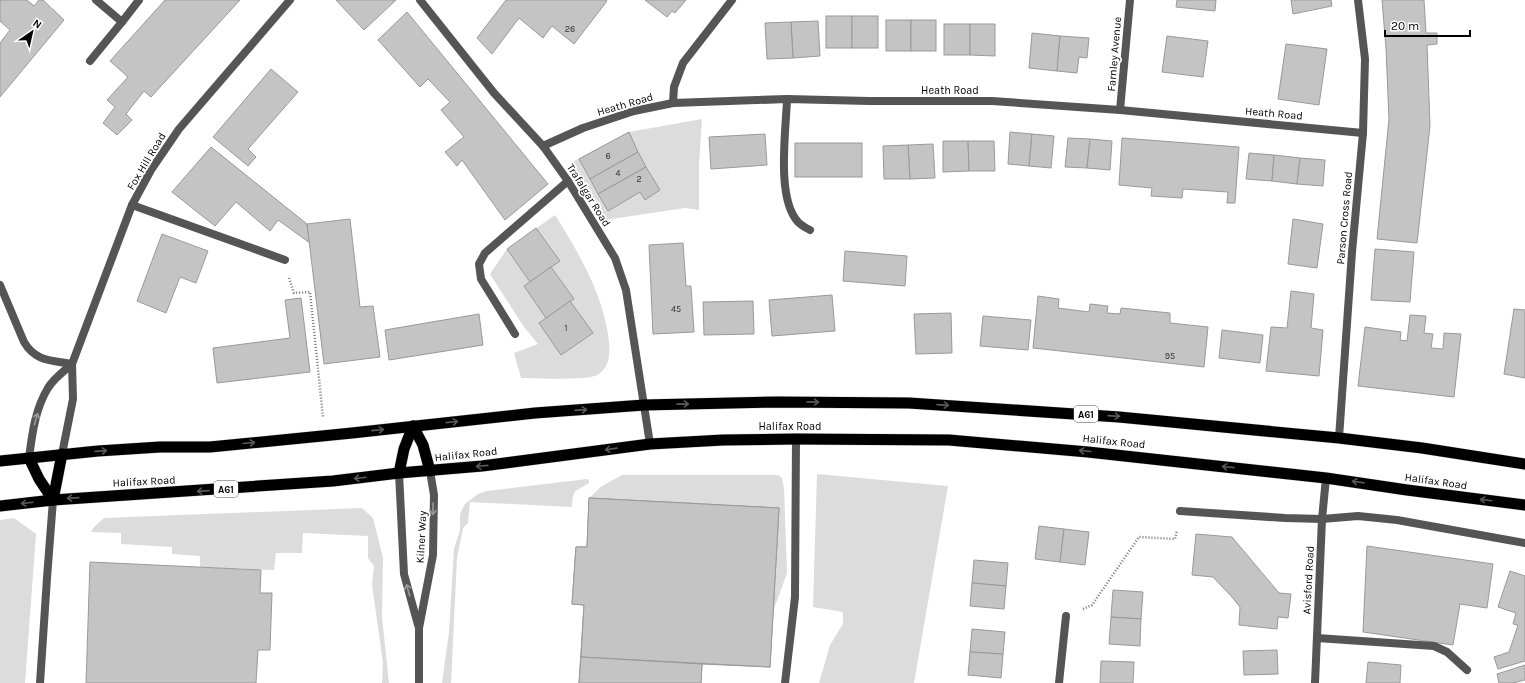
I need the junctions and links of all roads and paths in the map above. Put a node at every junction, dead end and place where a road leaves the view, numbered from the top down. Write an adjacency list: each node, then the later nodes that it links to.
1 (96, 0): 8 (street)
2 (139, 0): 8 (street)
3 (290, 0): 16 (street, Fox Hill Road)
4 (420, 0): 14 (street, Trafalgar Road)
5 (732, 0): 11 (street)
6 (1130, 0): 12 (street, Farnley Avenue)
7 (1358, 0): 13 (street, Parson Cross Road)
8 (122, 22): 9 (street)
9 (90, 61)
10 (787, 99): 11 (street, Heath Road); 12 (street, Heath Road); 17 (street)
11 (673, 103): 14 (street, Heath Road)
12 (1120, 110): 13 (street, Heath Road)
13 (1363, 133): 25 (street, Parson Cross Road)
14 (543, 146): 15 (street, Trafalgar Road)
15 (568, 181): 20 (street); 22 (street, Trafalgar Road)
16 (132, 205): 18 (street); 21 (street, Fox Hill Road)
17 (810, 230)
18 (285, 260): 24 (path)
19 (0, 285): 21 (street)
20 (515, 334)
21 (72, 364): 28 (street, Fox Hill Road); 29 (street, Fox Hill Road, one-way to 21)
22 (644, 405): 23 (highway, A61, one-way to 22); 25 (highway, A61, one-way to 25); 27 (street, Trafalgar Road)
23 (413, 426): 24 (highway, A61, one-way to 23); 32 (highway); 33 (highway)
24 (325, 436): 28 (highway, A61, one-way to 24)
25 (1339, 438): 31 (highway, A61)
26 (796, 439): 27 (highway, Halifax Road / A61); 34 (highway, Halifax Road / A61, one-way to 26); 47 (street)
27 (650, 444): 32 (highway, Halifax Road / A61, one-way to 32)
28 (62, 454): 29 (highway, A61); 35 (highway)
29 (29, 458): 30 (highway, A61); 35 (highway)
30 (0, 461)
31 (1525, 464)
32 (430, 470): 33 (highway, Halifax Road / A61); 42 (street, Kilner Way, one-way to 42)
33 (399, 473): 35 (highway, Halifax Road / A61, one-way to 35); 42 (street, Kilner Way, one-way to 33)
34 (1326, 478): 36 (highway, Halifax Road / A61, one-way to 34); 39 (street, Avisford Road)
35 (53, 500): 37 (highway, A61, one-way to 37); 45 (street)
36 (1525, 505)
37 (0, 506)
38 (1180, 511): 39 (street); 41 (path)
39 (1322, 519): 40 (street); 43 (street, Avisford Road)
40 (1525, 543)
41 (1066, 616): 48 (street)
42 (419, 628): 46 (street, Kilner Way)
43 (1317, 638): 44 (street); 49 (street, Avisford Road)
44 (1468, 670)
45 (40, 683)
46 (419, 683)
47 (785, 683)
48 (1059, 683)
49 (1315, 683)

